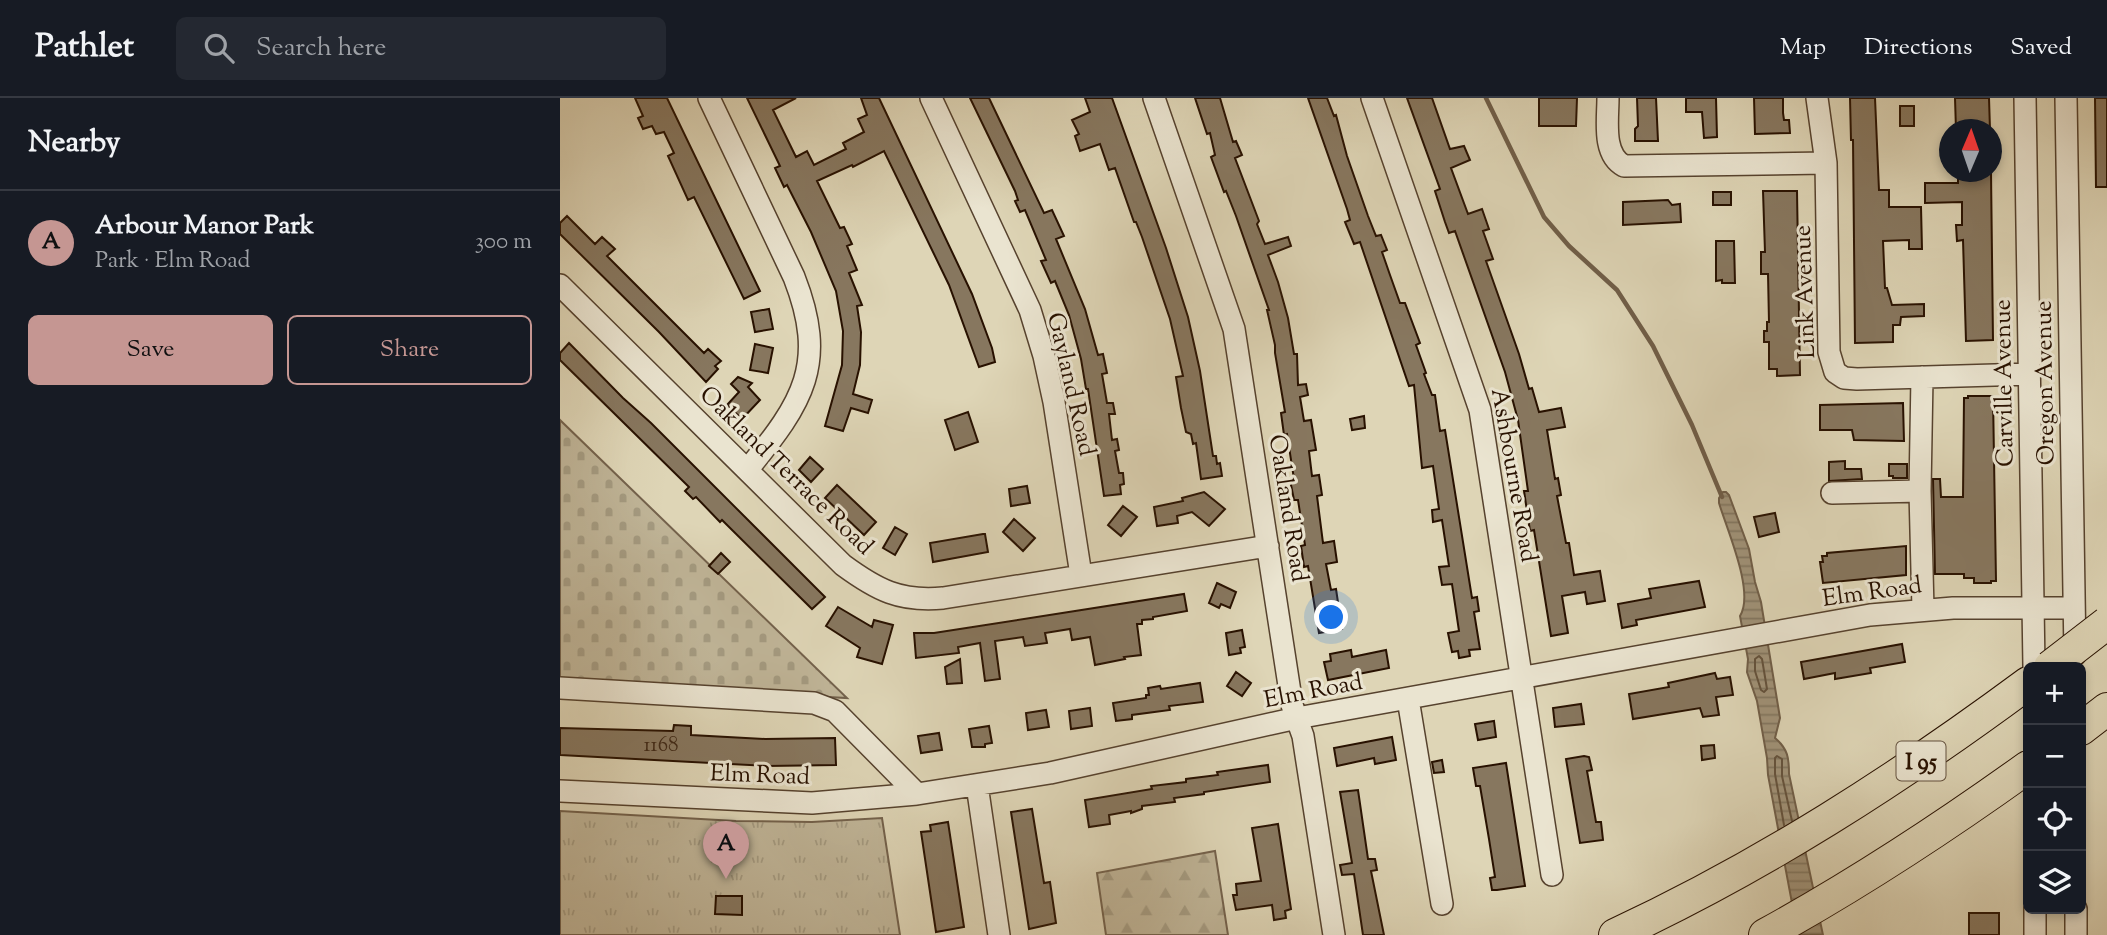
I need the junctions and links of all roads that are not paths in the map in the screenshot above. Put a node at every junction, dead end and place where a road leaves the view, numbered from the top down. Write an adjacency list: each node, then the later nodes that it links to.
1 (709, 98): 13 (street)
2 (931, 98): 17 (street, Gayland Road)
3 (1154, 98): 16 (street, Oakland Road)
4 (1371, 98): 25 (street, Ashbourne Road)
5 (1608, 98): 9 (street)
6 (1817, 98): 9 (street, Link Avenue)
7 (2025, 98): 11 (street, Carville Avenue)
8 (2066, 98): 19 (street, Oregon Avenue)
9 (1826, 163): 12 (street, Link Avenue)
10 (560, 285): 13 (street, Oakland Terrace Road)
11 (2029, 374): 12 (street, Link Avenue); 18 (street, Carville Avenue)
12 (1922, 377): 14 (street)
13 (748, 469): 17 (street, Oakland Terrace Road)
14 (1920, 491): 15 (street); 20 (street)
15 (1832, 493)
16 (1268, 545): 17 (street, Oakland Terrace Road); 30 (street, Oakland Road)
17 (1081, 575)
18 (2033, 608): 19 (street, Elm Road); 20 (street, Elm Road); 22 (street, Carville Avenue)
19 (2074, 608): 24 (street, Oregon Avenue)
20 (1923, 610): 25 (street, Elm Road)
21 (2107, 623): 23 (highway, bridge)
22 (2034, 662)
23 (2056, 662)
24 (2075, 662)
25 (1523, 679): 28 (street, Elm Road); 36 (street, Ashbourne Road)
26 (2023, 687): 42 (highway, I 95)
27 (560, 688): 35 (street)
28 (1408, 699): 30 (street, Elm Road); 37 (street)
29 (2107, 709): 31 (highway)
30 (1297, 718): 33 (street, Elm Road); 41 (street, Oakland Road)
31 (2086, 725)
32 (2023, 772): 43 (highway)
33 (976, 785): 35 (street, Elm Road); 40 (street)
34 (560, 791): 35 (street, Elm Road)
35 (917, 794)
36 (1552, 874)
37 (1442, 904)
38 (2035, 914): 44 (street)
39 (2076, 914): 45 (street)
40 (999, 935)
41 (1334, 935)
42 (1615, 935)
43 (1765, 935)
44 (2035, 935)
45 (2076, 935)

